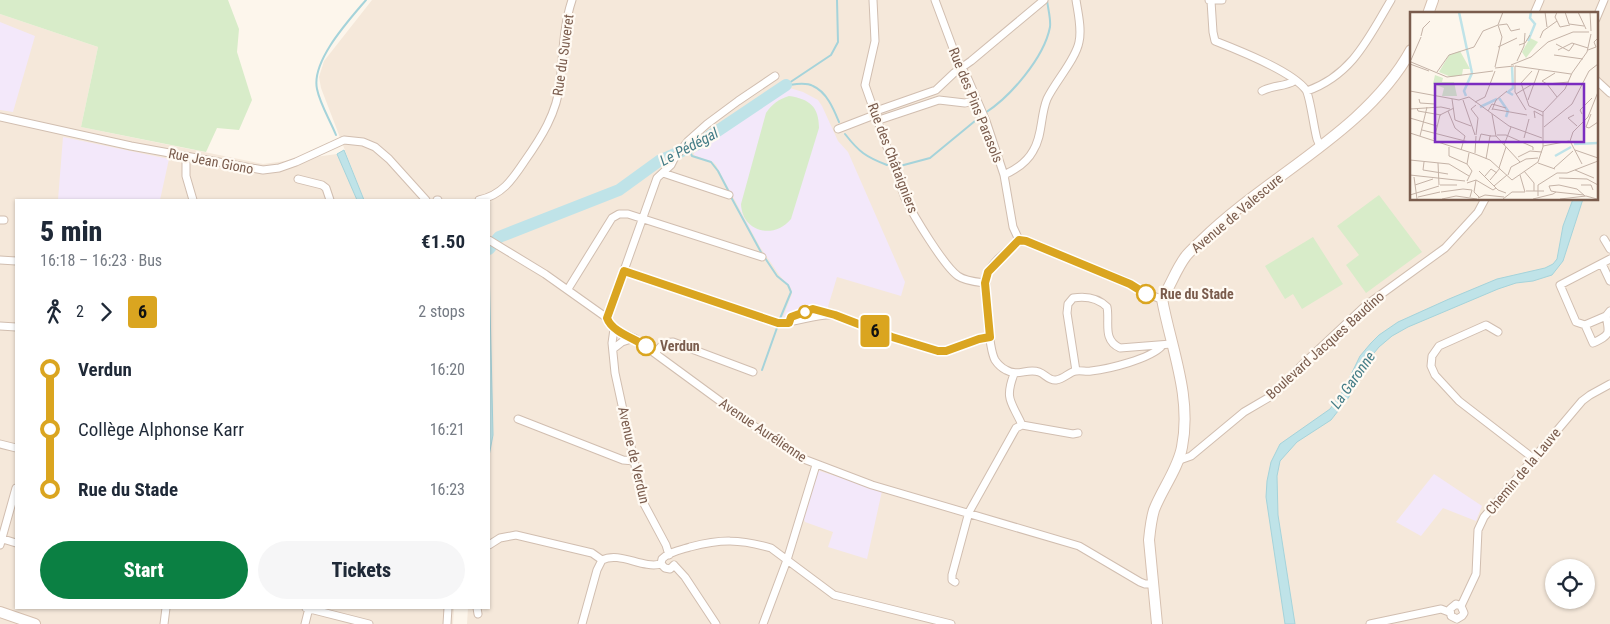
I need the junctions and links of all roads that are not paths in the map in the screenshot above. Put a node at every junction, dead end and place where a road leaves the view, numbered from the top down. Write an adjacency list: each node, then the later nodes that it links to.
1 (572, 0): 38 (street, Rue du Suveret)
2 (873, 0): 26 (street, Rue des Châtaigniers)
3 (935, 0): 16 (street, Rue des Pins Parasols)
4 (1044, 0): 16 (street)
5 (1076, 0): 32 (street)
6 (1222, 0): 11 (street)
7 (1391, 0): 22 (street)
8 (1433, 0): 12 (main road)
9 (1540, 0): 13 (street)
10 (1604, 0): 14 (street)
11 (1210, 1): 18 (street)
12 (1429, 12)
13 (1535, 12)
14 (1598, 14)
15 (1410, 52): 29 (main road, Avenue de Valescure)
16 (962, 68): 20 (street); 25 (street, Rue des Pins Parasols)
17 (775, 76): 31 (street)
18 (1294, 81): 21 (street); 22 (street)
19 (1598, 82): 23 (street)
20 (936, 90): 24 (street); 26 (street)
21 (1262, 91)
22 (1307, 91): 29 (street)
23 (1610, 93)
24 (939, 100): 25 (street); 26 (street)
25 (977, 100): 32 (street, Rue des Pins Parasols)
26 (877, 115): 28 (street); 52 (street, Rue des Châtaigniers)
27 (0, 117): 30 (street, Rue Jean Giono)
28 (838, 129)
29 (1320, 146): 54 (main road, Avenue de Valescure)
30 (186, 156): 35 (street); 37 (street, Rue Jean Giono)
31 (662, 173): 34 (street); 40 (street)
32 (1004, 175): 42 (street, Rue des Pins Parasols)
33 (298, 179): 36 (street)
34 (729, 195)
35 (193, 199)
36 (330, 199)
37 (425, 199)
38 (482, 199)
39 (1484, 200): 78 (street, Boulevard Jacques Baudino)
40 (642, 218): 45 (street); 50 (street); 53 (street)
41 (1604, 239): 44 (street)
42 (1019, 240): 52 (street); 54 (street)
43 (490, 241): 53 (street)
44 (1610, 249)
45 (762, 257)
46 (1610, 259): 49 (street)
47 (0, 260): 48 (street)
48 (15, 261)
49 (1602, 264): 51 (street); 57 (street)
50 (624, 271): 56 (street); 62 (street)
51 (1610, 281)
52 (985, 283): 62 (street)
53 (568, 289): 56 (street)
54 (1162, 299): 64 (main road)
55 (1608, 314): 57 (street); 57 (street)
56 (607, 318): 60 (street)
57 (1585, 325)
58 (0, 326): 59 (street)
59 (15, 327)
60 (614, 329): 63 (street, Avenue Aurélienne); 65 (street, Avenue de Verdun)
61 (1498, 332): 76 (street)
62 (990, 337): 69 (street)
63 (634, 338): 65 (street); 66 (street, Avenue Aurélienne)
64 (1167, 345): 67 (street); 67 (street); 78 (main road)
65 (613, 349): 77 (street, Avenue de Verdun)
66 (655, 353): 68 (street); 79 (street, Avenue Aurélienne)
67 (1076, 371): 69 (street)
68 (753, 372)
69 (1014, 374): 72 (street)
70 (1610, 384): 76 (street, Chemin de la Lauve)
71 (518, 419): 77 (street)
72 (1022, 425): 73 (street); 81 (street)
73 (1078, 433)
74 (0, 444): 75 (street)
75 (15, 448)
76 (1533, 458): 92 (street, Chemin de la Lauve)
77 (634, 461): 85 (street, Avenue de Verdun)
78 (1177, 461): 91 (main road)
79 (816, 465): 81 (street, Avenue Aurélienne); 87 (street)
80 (15, 492): 82 (street)
81 (969, 512): 90 (street); 91 (street, Avenue Aurélienne)
82 (1, 541): 83 (street)
83 (15, 543)
84 (490, 544): 86 (street)
85 (669, 555): 87 (street); 88 (street); 89 (street)
86 (602, 560): 88 (street); 108 (street)
87 (787, 560): 110 (street); 111 (street)
88 (662, 564): 89 (street)
89 (674, 565): 109 (street)
90 (955, 582)
91 (1153, 584): 112 (main road)
92 (1461, 606): 98 (street); 100 (street)
93 (166, 609): 104 (street)
94 (308, 609): 105 (street)
95 (311, 609): 101 (street)
96 (447, 609): 107 (street)
97 (0, 612): 103 (main road)
98 (1449, 612): 100 (street); 113 (street)
99 (0, 616): 102 (main road)
100 (1457, 621)
101 (353, 622): 106 (street)
102 (24, 624)
103 (35, 624)
104 (164, 624)
105 (305, 624)
106 (369, 624)
107 (445, 624)
108 (582, 624)
109 (716, 624)
110 (763, 624)
111 (951, 624)
112 (1157, 624)
113 (1370, 624)

